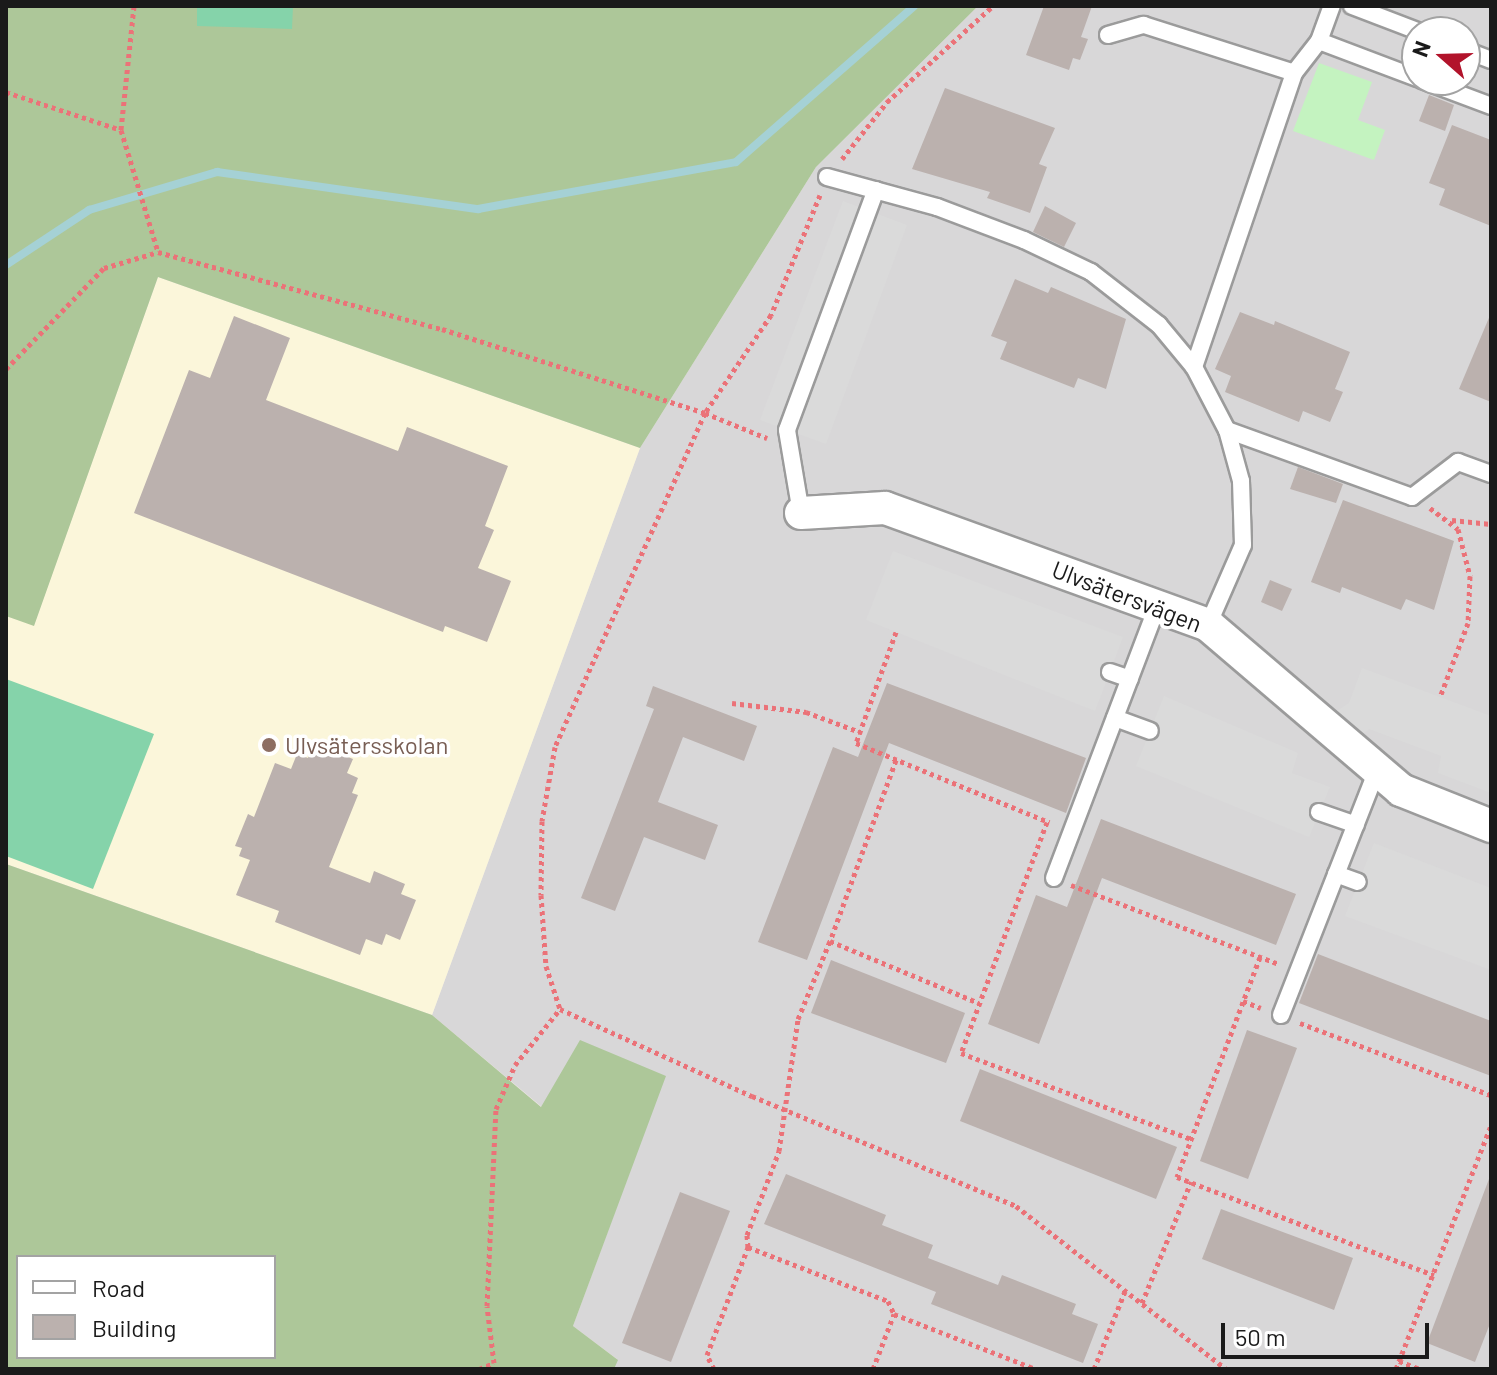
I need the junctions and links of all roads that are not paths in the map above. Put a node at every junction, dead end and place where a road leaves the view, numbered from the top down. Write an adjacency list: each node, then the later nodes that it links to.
1 (1332, 6): 5 (lane)
2 (1352, 6): 3 (lane)
3 (1401, 25)
4 (1108, 35): 7 (lane)
5 (1319, 41): 6 (lane); 7 (lane)
6 (1401, 72)
7 (1294, 73): 12 (lane)
8 (1464, 96): 9 (lane)
9 (1491, 106)
10 (827, 177): 11 (lane)
11 (876, 190): 12 (lane); 15 (lane)
12 (1194, 367): 13 (lane)
13 (1227, 430): 14 (lane); 17 (lane)
14 (1491, 474)
15 (801, 513): 16 (street, Ulvsätersvägen)
16 (1158, 604): 17 (street, Ulvsätersvägen); 19 (lane)
17 (1208, 625): 22 (street, Ulvsätersvägen)
18 (1110, 672): 19 (lane)
19 (1130, 679): 20 (lane)
20 (1115, 718): 21 (lane); 27 (lane)
21 (1150, 731)
22 (1377, 770): 24 (lane); 25 (street, Ulvsätersvägen)
23 (1319, 812): 24 (lane)
24 (1356, 825): 26 (lane)
25 (1491, 826)
26 (1336, 874): 28 (lane); 29 (lane)
27 (1054, 878)
28 (1358, 882)
29 (1281, 1015)

